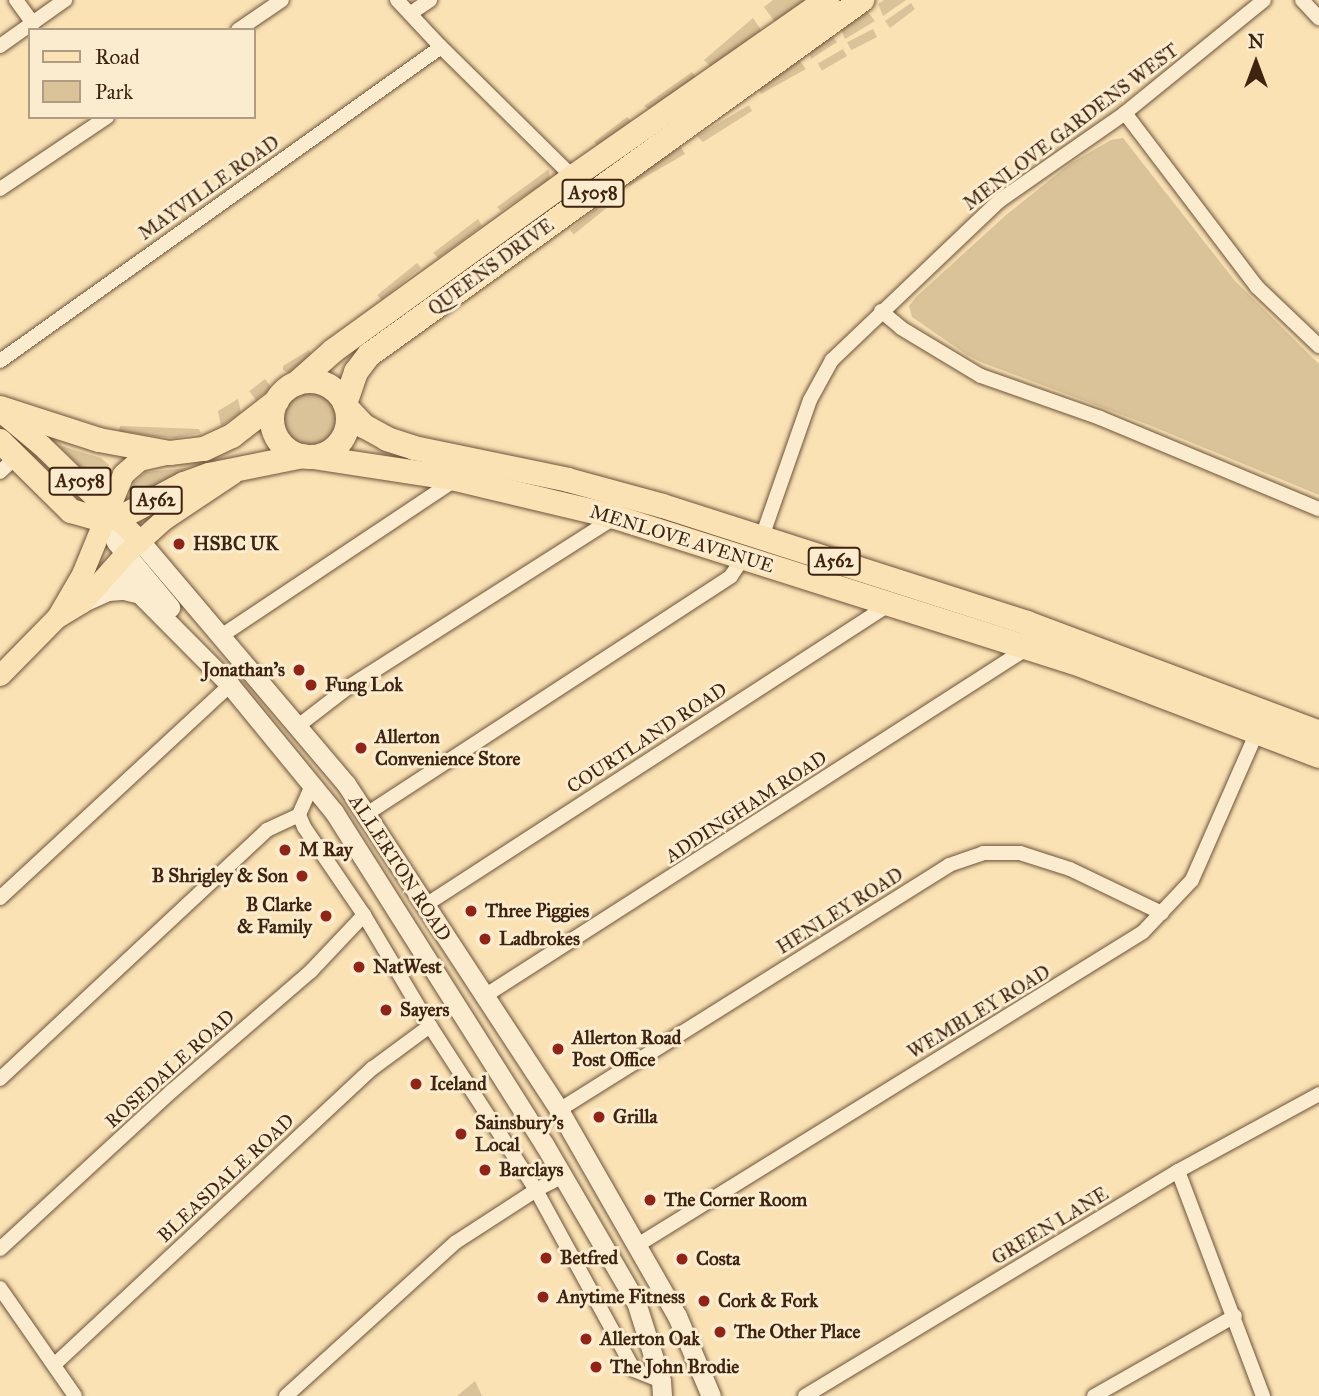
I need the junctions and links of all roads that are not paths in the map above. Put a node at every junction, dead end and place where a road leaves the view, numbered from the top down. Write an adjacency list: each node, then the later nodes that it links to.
1 (16, 0): 12 (street)
2 (65, 0): 12 (street)
3 (282, 0): 13 (street)
4 (397, 0): 10 (street)
5 (430, 0): 10 (street)
6 (827, 0): 18 (highway, QUEENS DRIVE / A5058)
7 (862, 0): 25 (highway, QUEENS DRIVE / A5058)
8 (1264, 0): 16 (street, MENLOVE GARDENS WEST)
9 (1302, 0): 11 (street)
10 (411, 13): 15 (street)
11 (1319, 18)
12 (33, 23): 14 (street)
13 (241, 28)
14 (0, 46)
15 (441, 47): 18 (street); 22 (street, MAYVILLE ROAD)
16 (1125, 113): 20 (street, MENLOVE GARDENS WEST); 21 (street)
17 (104, 119): 19 (street)
18 (573, 177): 23 (highway, QUEENS DRIVE / A5058)
19 (0, 189)
20 (881, 311): 32 (street); 35 (street, MENLOVE GARDENS WEST)
21 (1319, 346)
22 (0, 360)
23 (296, 384): 24 (highway); 25 (highway, A562)
24 (277, 401): 27 (highway); 29 (highway, A562)
25 (346, 406): 29 (highway, A562); 35 (highway, MENLOVE AVENUE / A562)
26 (0, 410): 27 (highway); 34 (main road, ALLERTON ROAD / A5058)
27 (170, 453): 34 (main road, A5058)
28 (5, 456): 34 (highway, A562)
29 (308, 456): 30 (highway, A562); 31 (highway, MENLOVE AVENUE / A562)
30 (241, 469): 34 (highway, A562); 36 (main road, A5058)
31 (456, 479): 33 (highway, MENLOVE AVENUE / A562); 42 (street)
32 (1319, 509)
33 (615, 517): 37 (highway, MENLOVE AVENUE / A562); 47 (street)
34 (105, 521): 36 (main road, ALLERTON ROAD / A5058); 36 (main road, ALLERTON ROAD / A5058); 41 (main road, A5058)
35 (762, 537): 49 (highway, MENLOVE AVENUE / A562)
36 (126, 554): 38 (main road, ALLERTON ROAD); 39 (main road, A5058); 42 (main road, ALLERTON ROAD); 44 (main road)
37 (744, 557): 40 (highway, MENLOVE AVENUE / A562); 53 (street)
38 (141, 595): 39 (main road); 44 (main road, ALLERTON ROAD)
39 (82, 602): 41 (main road, A5058)
40 (890, 603): 43 (highway, MENLOVE AVENUE / A562); 55 (street, COURTLAND ROAD)
41 (57, 617): 45 (main road, A5058)
42 (221, 636): 47 (main road, ALLERTON ROAD)
43 (1029, 648): 48 (highway, MENLOVE AVENUE / A562); 58 (street, ADDINGHAM ROAD)
44 (212, 665): 46 (main road, ALLERTON ROAD)
45 (0, 675)
46 (230, 685): 51 (main road, ALLERTON ROAD); 54 (street)
47 (298, 726): 53 (main road, ALLERTON ROAD)
48 (1257, 732): 50 (highway, MENLOVE AVENUE / A562); 56 (street, WEMBLEY ROAD)
49 (1319, 733)
50 (1319, 756)
51 (313, 783): 52 (street); 64 (main road, ALLERTON ROAD)
52 (299, 815): 57 (street, ALLERTON ROAD); 60 (street)
53 (365, 815): 55 (main road, ALLERTON ROAD)
54 (0, 898)
55 (424, 906): 58 (main road, ALLERTON ROAD)
56 (1162, 913): 62 (street, HENLEY ROAD); 66 (street, WEMBLEY ROAD)
57 (364, 915): 59 (street, ALLERTON ROAD); 67 (street, ROSEDALE ROAD)
58 (483, 997): 62 (main road, ALLERTON ROAD)
59 (430, 1026): 65 (street, ALLERTON ROAD); 70 (street, BLEASDALE ROAD)
60 (0, 1080)
61 (1319, 1094): 63 (street, GREEN LANE)
62 (559, 1110): 66 (main road, ALLERTON ROAD)
63 (1178, 1171): 69 (street); 75 (street, GREEN LANE)
64 (562, 1177): 65 (street); 71 (main road, ALLERTON ROAD)
65 (536, 1190): 71 (street, ALLERTON ROAD); 74 (street)
66 (636, 1246): 72 (main road, ALLERTON ROAD)
67 (0, 1249)
68 (0, 1288): 70 (street)
69 (1236, 1316): 76 (street); 77 (street)
70 (54, 1365): 73 (street)
71 (661, 1388)
72 (711, 1394)
73 (75, 1396)
74 (286, 1396)
75 (805, 1396)
76 (1094, 1396)
77 (1263, 1396)

